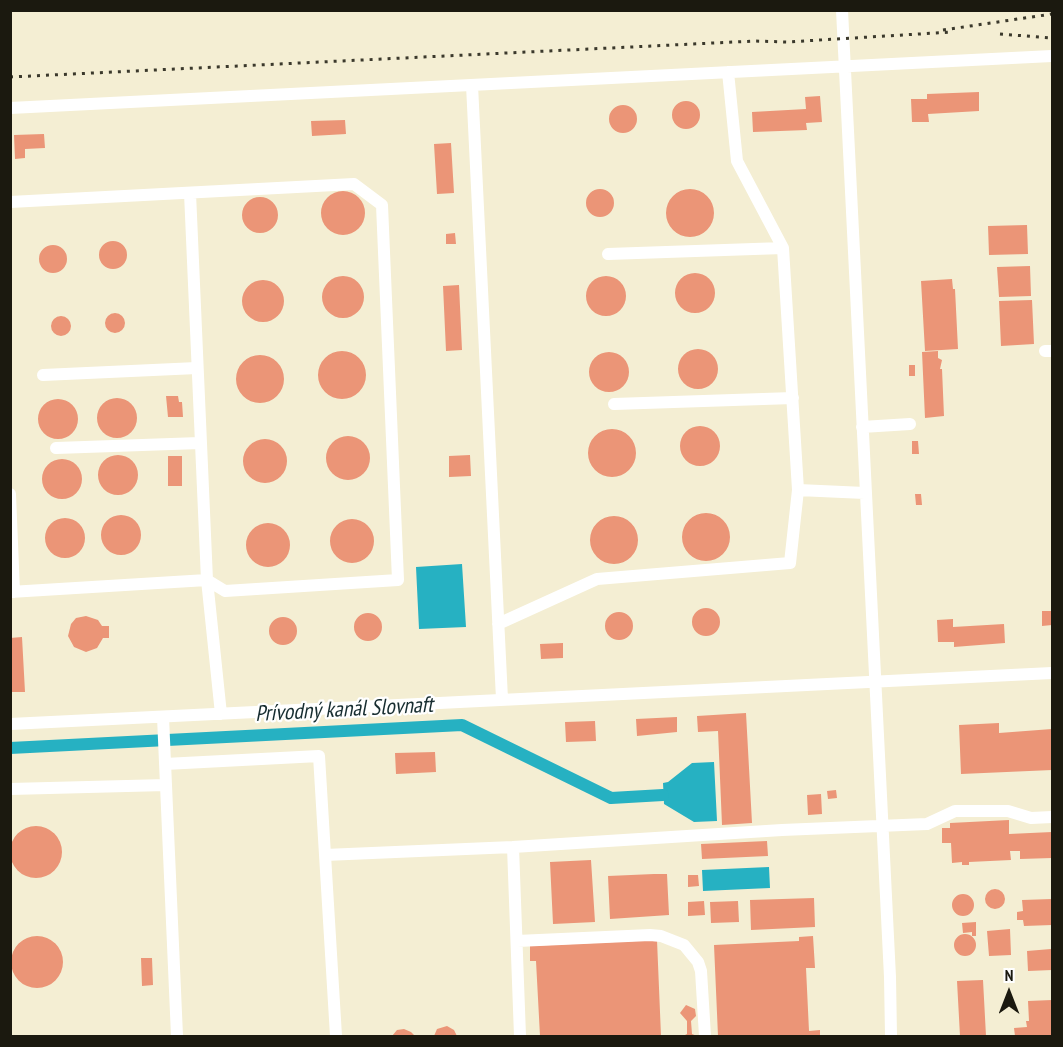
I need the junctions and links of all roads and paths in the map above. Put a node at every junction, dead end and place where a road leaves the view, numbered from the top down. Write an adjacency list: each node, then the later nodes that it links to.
1 (842, 10): 15 (lane)
2 (1053, 56): 3 (lane)
3 (728, 72): 4 (lane); 8 (lane)
4 (471, 85): 5 (lane); 23 (lane)
5 (10, 108)
6 (190, 193): 7 (lane); 10 (lane); 21 (lane)
7 (10, 202)
8 (783, 248): 9 (lane); 12 (lane)
9 (608, 254)
10 (197, 368): 11 (lane); 16 (lane)
11 (43, 375)
12 (793, 398): 13 (lane); 18 (lane)
13 (614, 404)
14 (910, 424): 15 (lane)
15 (862, 427): 19 (lane)
16 (200, 442): 17 (lane); 21 (lane)
17 (56, 448)
18 (798, 490): 19 (lane); 23 (lane)
19 (865, 493): 25 (lane)
20 (10, 494): 22 (lane)
21 (207, 580): 22 (lane); 27 (lane)
22 (12, 592)
23 (498, 624): 26 (lane)
24 (1053, 673): 25 (lane)
25 (874, 680): 26 (lane); 34 (lane)
26 (502, 699): 27 (lane)
27 (221, 714): 28 (lane)
28 (163, 717): 29 (lane); 30 (lane)
29 (10, 724)
30 (165, 764): 31 (lane); 36 (lane)
31 (166, 785): 32 (lane); 38 (lane)
32 (10, 789)
33 (1053, 817): 34 (lane)
34 (882, 828): 35 (lane); 42 (lane)
35 (513, 847): 36 (lane); 37 (lane)
36 (325, 855): 39 (lane)
37 (517, 941): 40 (lane); 41 (lane)
38 (177, 1036)
39 (336, 1036)
40 (520, 1036)
41 (705, 1036)
42 (891, 1036)

